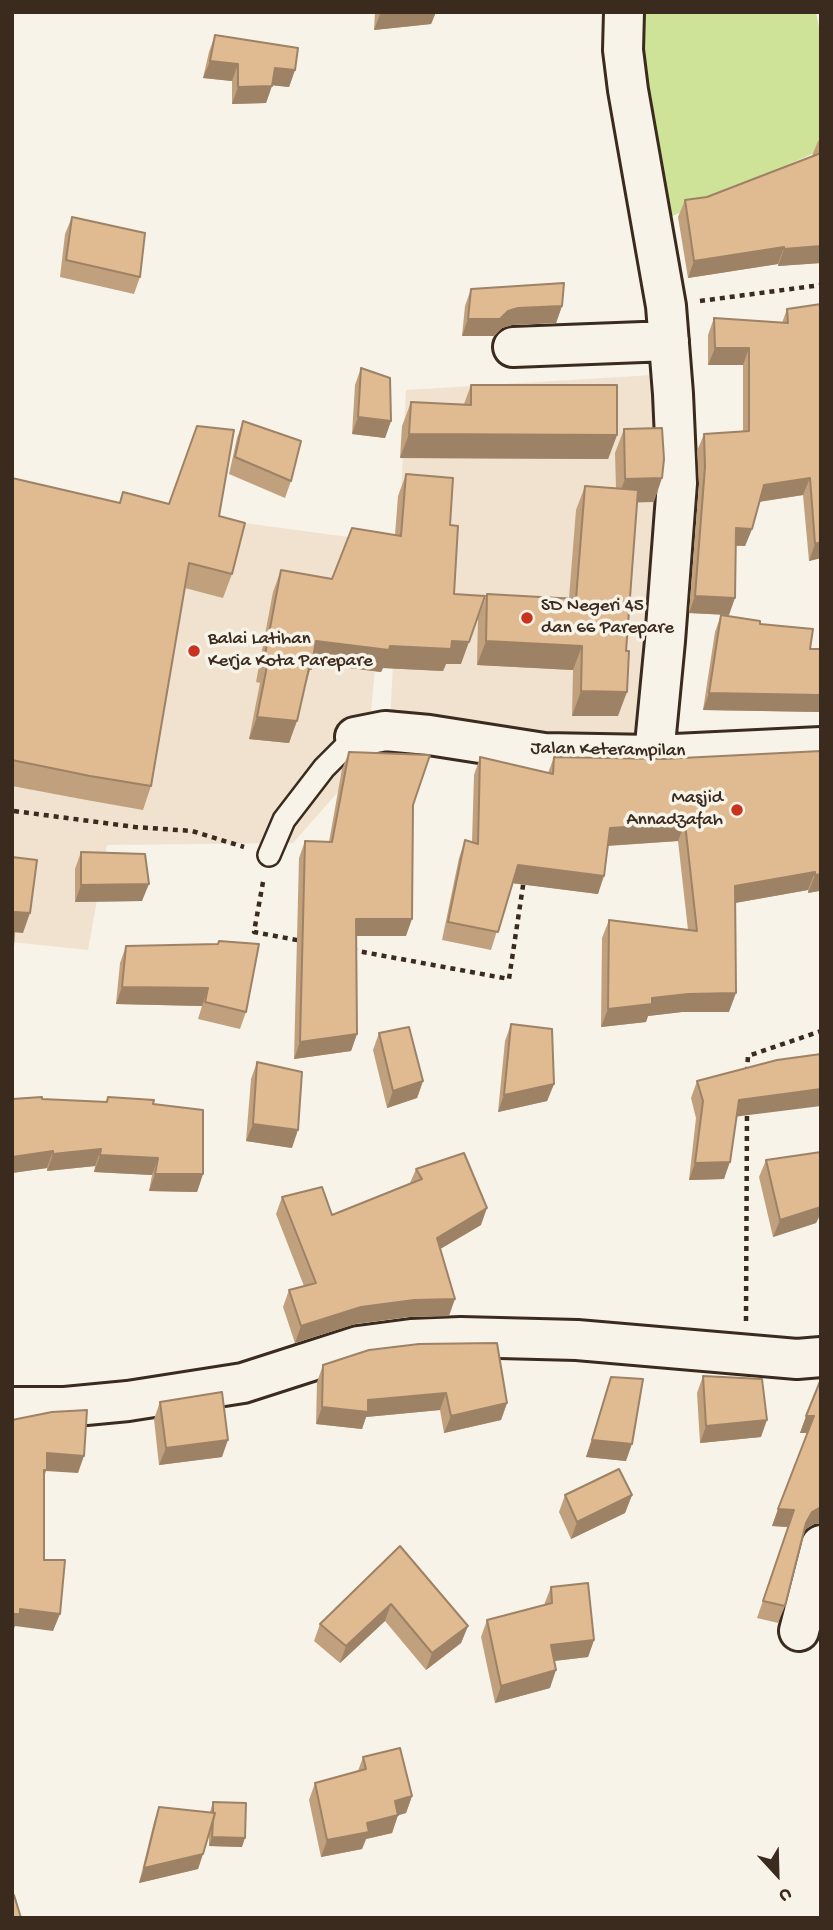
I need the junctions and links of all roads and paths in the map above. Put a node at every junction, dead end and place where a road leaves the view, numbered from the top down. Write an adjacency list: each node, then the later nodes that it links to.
1 (624, 12): 3 (street)
2 (821, 285): 3 (path)
3 (667, 324): 4 (street); 7 (street)
4 (513, 347)
5 (355, 737): 7 (street, Jalan Keterampilan); 9 (lane)
6 (821, 747): 7 (street, Jalan Keterampilan)
7 (654, 755)
8 (14, 811): 9 (path)
9 (269, 855): 11 (path)
10 (525, 872): 12 (path)
11 (307, 942)
12 (348, 949)
13 (821, 1031): 14 (path)
14 (747, 1083)
15 (747, 1096): 16 (path)
16 (746, 1354): 17 (street); 18 (street)
17 (821, 1357)
18 (12, 1407)
19 (821, 1545): 20 (street)
20 (799, 1631)

